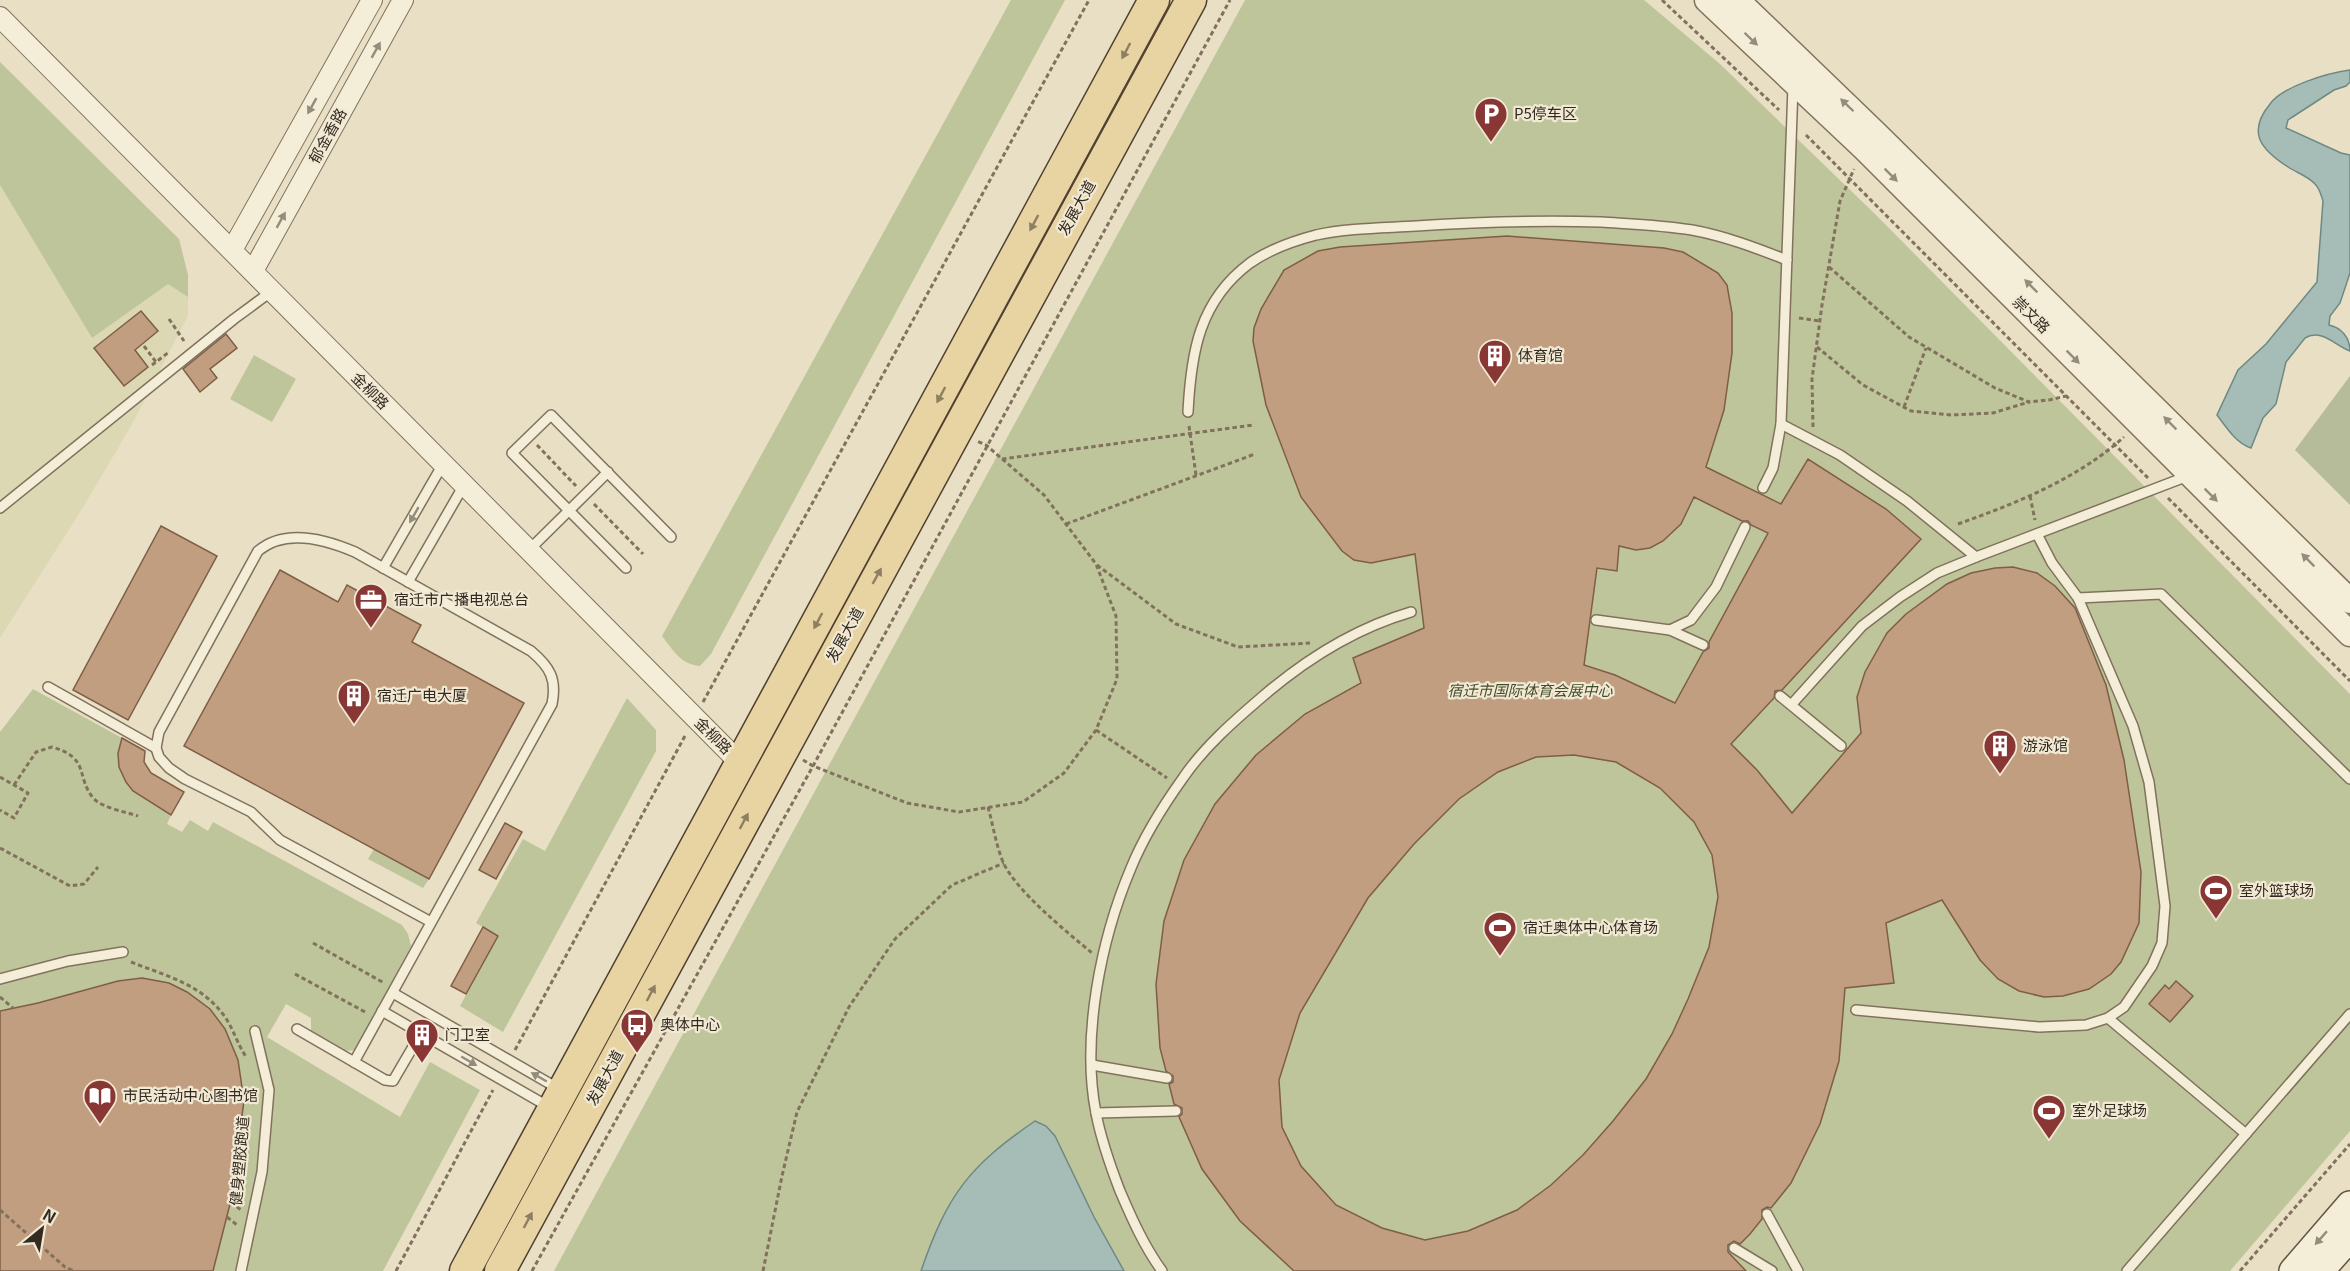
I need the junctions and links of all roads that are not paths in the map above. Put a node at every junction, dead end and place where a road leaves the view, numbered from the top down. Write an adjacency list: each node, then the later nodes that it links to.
1 (372, 0): 9 (street, 郁金香路, one-way to 9)
2 (403, 0): 11 (street, 郁金香路, one-way to 2)
3 (1154, 0): 42 (main road, 发展大道, one-way to 42)
4 (1191, 0): 58 (main road, 发展大道, one-way to 4)
5 (1707, 0): 8 (street, 崇文路, one-way to 8)
6 (1737, 0): 31 (street, 崇文路, one-way to 6)
7 (0, 17): 9 (street, 金柳路)
8 (1793, 81): 10 (lane); 17 (street, 崇文路, one-way to 17)
9 (232, 250): 11 (street, 金柳路)
10 (1787, 260): 13 (lane); 14 (lane)
11 (253, 271): 12 (street, 金柳路)
12 (272, 291): 15 (street, 金柳路); 20 (lane)
13 (1188, 412)
14 (1781, 424): 19 (lane); 26 (lane)
15 (443, 464): 18 (street, 金柳路); 27 (lane, one-way to 27)
16 (608, 472): 21 (lane); 21 (lane); 24 (lane)
17 (2191, 475): 23 (lane); 35 (street, 崇文路, one-way to 35)
18 (464, 485): 25 (street, 金柳路); 29 (lane)
19 (1763, 488)
20 (0, 508)
21 (569, 511): 25 (lane); 28 (lane)
22 (1745, 527): 34 (lane)
23 (2037, 534): 26 (lane); 30 (lane)
24 (671, 537)
25 (529, 550): 42 (street, 金柳路)
26 (1976, 557): 39 (lane)
27 (383, 568): 29 (lane); 41 (lane)
28 (626, 568)
29 (408, 582): 44 (lane)
30 (2078, 598): 43 (lane); 51 (lane)
31 (2350, 601)
32 (1411, 612): 56 (lane)
33 (1596, 620): 34 (lane)
34 (1670, 630): 36 (lane)
35 (2350, 634)
36 (1703, 645)
37 (48, 687): 41 (lane)
38 (1780, 696): 39 (lane)
39 (1792, 704): 40 (lane)
40 (1841, 746)
41 (156, 748): 44 (lane)
42 (741, 764): 58 (main road, 发展大道)
43 (2350, 779)
44 (431, 922): 47 (lane)
45 (123, 952): 46 (lane)
46 (0, 979)
47 (393, 991): 50 (lane); 58 (lane, one-way to 47)
48 (1856, 1010): 51 (lane)
49 (2350, 1014): 61 (lane)
50 (380, 1015): 54 (lane); 55 (lane)
51 (2108, 1018): 61 (lane)
52 (297, 1029): 55 (lane)
53 (255, 1031): 66 (lane)
54 (421, 1034): 55 (lane); 58 (lane, one-way to 58)
55 (354, 1062)
56 (1092, 1065): 57 (lane); 60 (lane)
57 (1167, 1078)
58 (571, 1108): 67 (main road, 发展大道); 68 (main road, 发展大道, one-way to 58)
59 (1176, 1111): 60 (lane)
60 (1096, 1113): 69 (lane)
61 (2246, 1134): 72 (lane)
62 (2350, 1205): 73 (main road, one-way to 73)
63 (1767, 1214): 71 (lane)
64 (2350, 1236): 74 (main road)
65 (1734, 1248): 70 (lane)
66 (241, 1271)
67 (465, 1271)
68 (500, 1271)
69 (1162, 1271)
70 (1772, 1271)
71 (1798, 1271)
72 (2127, 1271)
73 (2293, 1271)
74 (2320, 1271)

